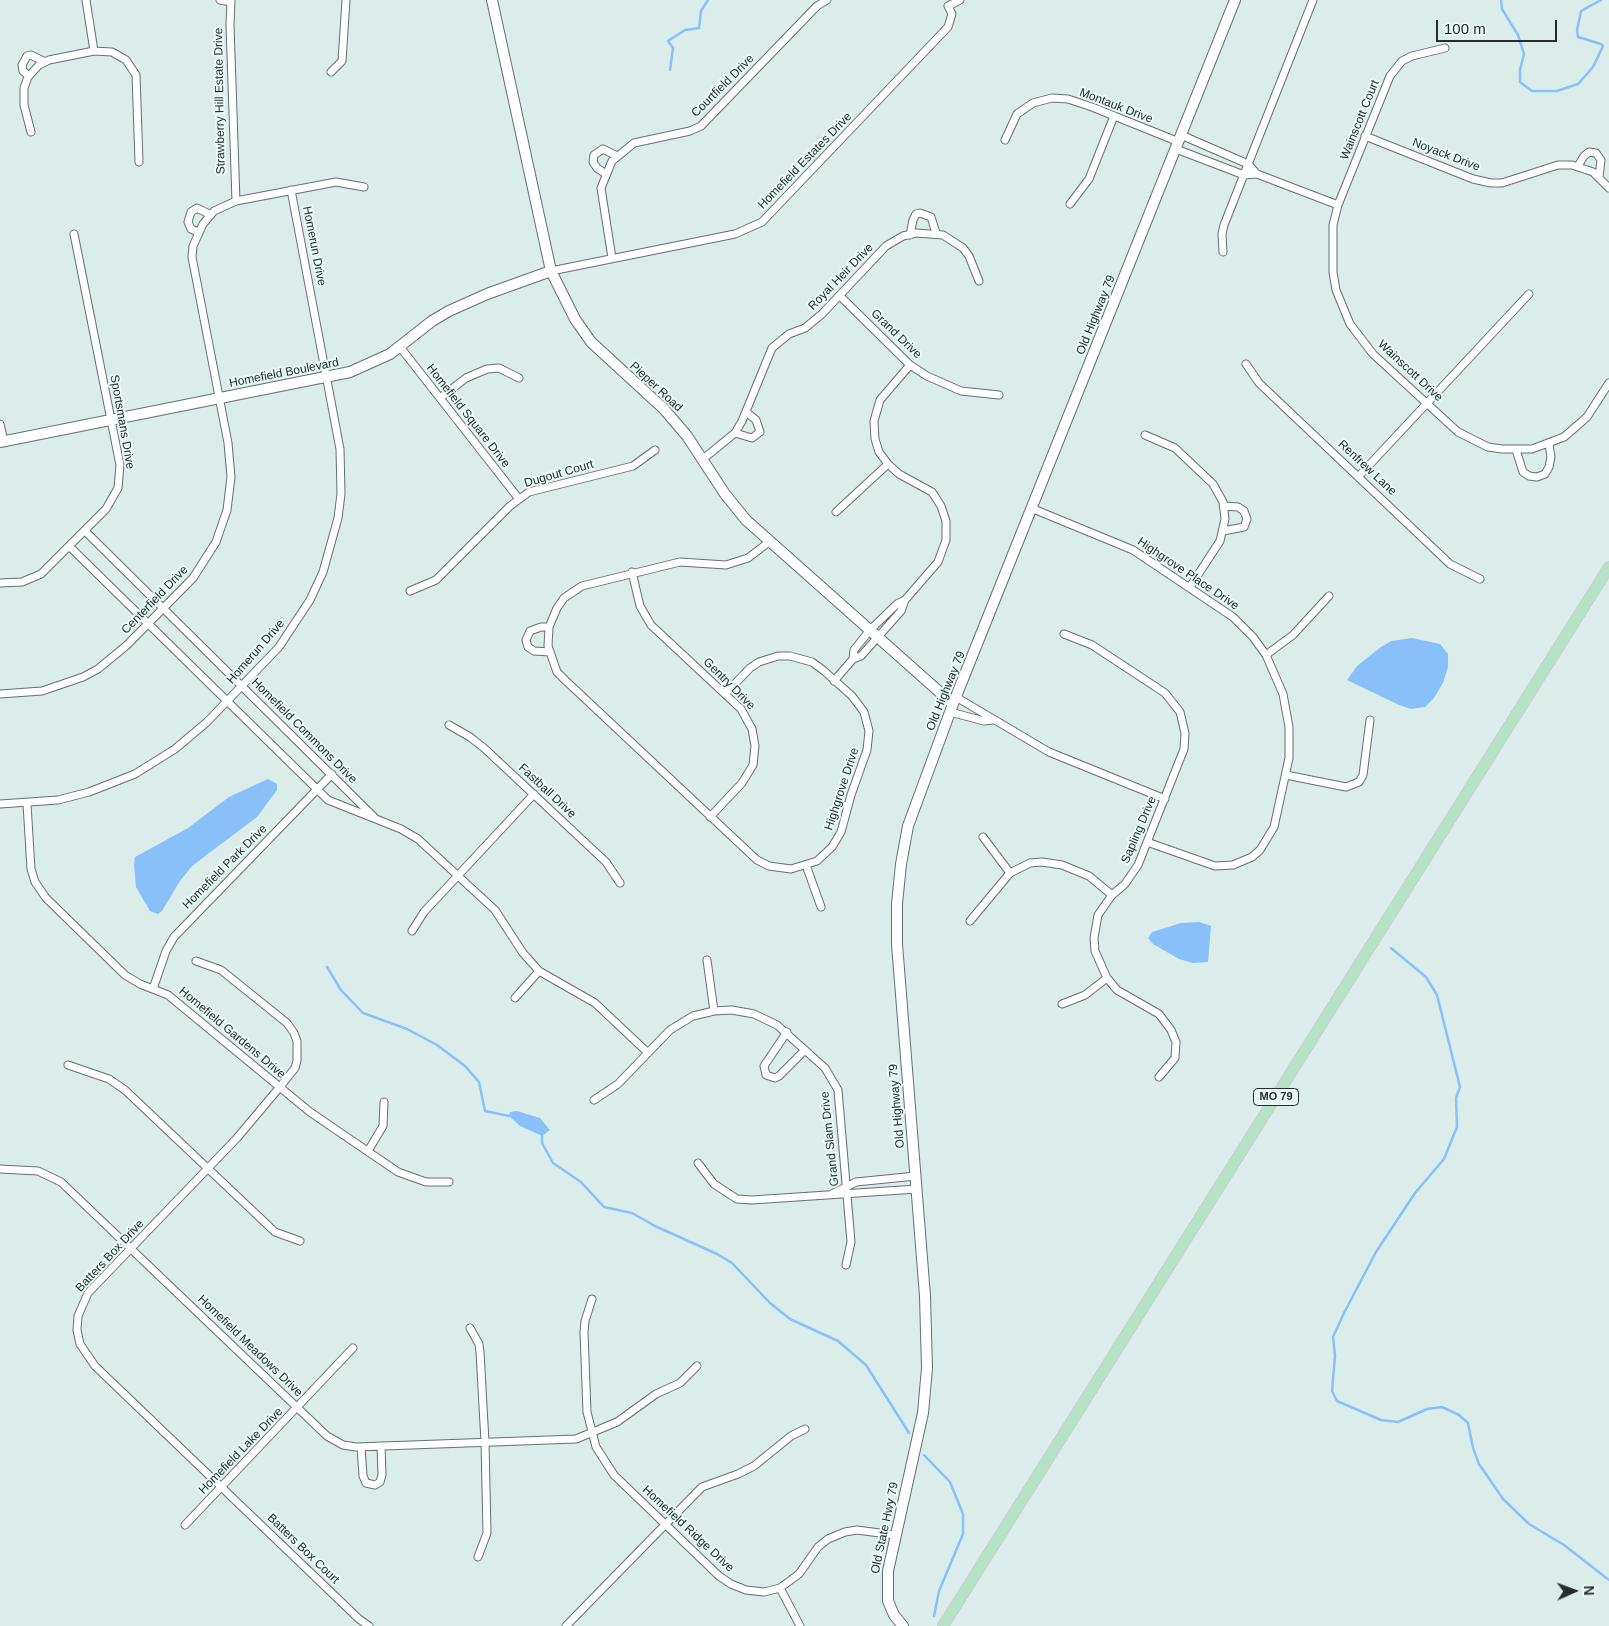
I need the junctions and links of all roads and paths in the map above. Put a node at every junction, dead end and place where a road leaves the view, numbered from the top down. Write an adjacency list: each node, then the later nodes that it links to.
1 (86, 0): 12 (street)
2 (220, 0): 9 (street)
3 (346, 0): 14 (street)
4 (492, 0): 42 (street, Pieper Road)
5 (827, 0): 21 (street, Courtfield Drive)
6 (960, 0): 10 (street, Homefield Estates Drive)
7 (1235, 0): 20 (street, Old Highway 79)
8 (1313, 0): 23 (street)
9 (231, 1): 32 (street, Strawberry Hill Estate Drive)
10 (946, 3): 41 (street, Homefield Estates Drive)
11 (1445, 48): 18 (street, Wainscott Court)
12 (94, 51): 13 (street); 22 (street)
13 (42, 63): 15 (street); 15 (street)
14 (331, 72)
15 (29, 76): 17 (street)
16 (1114, 116): 19 (street, Montauk Drive); 20 (street, Montauk Drive); 33 (street)
17 (30, 132)
18 (1365, 136): 24 (street, Noyack Drive); 34 (street, Wainscott Court)
19 (1005, 140)
20 (1179, 142): 23 (street); 27 (street); 70 (street, Old Highway 79)
21 (617, 156): 25 (street, Courtfield Drive); 25 (street)
22 (139, 162)
23 (1248, 164): 26 (street); 27 (street)
24 (1578, 166): 28 (street, Noyack Drive); 28 (street)
25 (606, 174): 41 (street, Courtfield Drive)
26 (1257, 174): 27 (street); 34 (street)
27 (1244, 175): 40 (street)
28 (1599, 177): 30 (street, Noyack Drive)
29 (364, 187): 31 (street, Centerfield Drive)
30 (1609, 188)
31 (291, 190): 32 (street, Centerfield Drive); 49 (street, Homerun Drive)
32 (236, 201): 35 (street, Centerfield Drive)
33 (1070, 204)
34 (1338, 205): 55 (street, Wainscott Drive)
35 (211, 214): 36 (street, Centerfield Drive); 36 (street, Centerfield Drive)
36 (198, 232): 53 (street, Centerfield Drive)
37 (936, 233): 39 (street, Royal Heir Drive); 39 (street); 43 (street)
38 (74, 234): 57 (street, Sportsmans Drive)
39 (910, 235): 45 (street, Royal Heir Drive)
40 (1223, 252)
41 (612, 258): 42 (street, Homefield Estates Drive)
42 (551, 271): 46 (street, Homefield Boulevard); 65 (street, Pieper Road)
43 (979, 281)
44 (1529, 294): 55 (street)
45 (840, 296): 48 (street, Grand Drive); 56 (street, Royal Heir Drive)
46 (400, 346): 49 (street, Homefield Boulevard); 54 (street, Homefield Square Drive)
47 (1246, 364): 67 (street, Renfrew Lane)
48 (910, 365): 52 (street, Grand Drive); 66 (street)
49 (328, 377): 53 (street, Homefield Boulevard); 91 (street, Homerun Drive)
50 (520, 378): 54 (street)
51 (1609, 383): 62 (street, Wainscott Drive)
52 (999, 395)
53 (220, 398): 57 (street, Homefield Boulevard); 83 (street, Centerfield Drive)
54 (440, 398): 68 (street, Homefield Square Drive)
55 (1428, 404): 64 (street, Wainscott Drive); 67 (street)
56 (746, 412): 59 (street, Royal Heir Drive); 59 (street)
57 (111, 420): 61 (street, Homefield Boulevard); 72 (street, Sportsmans Drive)
58 (0, 424): 61 (street)
59 (735, 433): 65 (street, Royal Heir Drive)
60 (1145, 435): 69 (street)
61 (2, 442)
62 (1549, 444): 64 (street, Wainscott Drive); 64 (street)
63 (655, 450): 68 (street, Dugout Court)
64 (1516, 450)
65 (703, 459): 74 (street, Pieper Road)
66 (888, 464): 71 (street); 86 (street)
67 (1359, 476): 78 (street, Renfrew Lane)
68 (519, 498): 81 (street, Dugout Court)
69 (1224, 506): 73 (street); 73 (street)
70 (1031, 508): 80 (street, Highgrove Place Drive); 95 (street, Old Highway 79)
71 (836, 512)
72 (84, 531): 75 (street, Sportsmans Drive); 83 (street, Homefield Commons Drive)
73 (1223, 531): 80 (street)
74 (769, 542): 77 (street, Highgrove Drive); 86 (street, Pieper Road)
75 (69, 546): 79 (street, Sportsmans Drive); 84 (street, Homefield Commons Drive)
76 (1609, 567): 168 (main road, MO 79)
77 (632, 572): 85 (street, Highgrove Drive); 93 (street, Gentry Drive)
78 (1480, 579)
79 (0, 584)
80 (1190, 587): 89 (street, Highgrove Place Drive)
81 (410, 592)
82 (1329, 596): 89 (street)
83 (164, 608): 84 (street, Centerfield Drive); 91 (street, Homefield Commons Drive)
84 (148, 624): 92 (street, Centerfield Drive); 94 (street, Homefield Commons Drive)
85 (549, 627): 88 (street, Highgrove Drive); 88 (street)
86 (874, 634): 90 (street); 95 (street, Pieper Road)
87 (1064, 634): 103 (street, Sapling Drive)
88 (550, 652): 106 (street, Highgrove Drive)
89 (1266, 655): 100 (street, Highgrove Place Drive)
90 (834, 681): 93 (street, Highgrove Drive); 110 (street, Highgrove Drive)
91 (242, 686): 94 (street, Homerun Drive); 99 (street, Homefield Commons Drive)
92 (0, 694)
93 (726, 694): 106 (street, Gentry Drive)
94 (226, 702): 101 (street, Homefield Commons Drive); 105 (street, Homerun Drive)
95 (953, 704): 96 (street); 96 (street); 138 (street, Old Highway 79)
96 (993, 720): 103 (street)
97 (1370, 720): 100 (street)
98 (449, 726): 102 (street, Fastball Drive)
99 (332, 774): 101 (street, Homefield Park Drive); 107 (street, Homefield Commons Drive)
100 (1286, 775): 109 (street, Highgrove Place Drive)
101 (317, 790): 107 (street, Homefield Commons Drive); 122 (street, Homefield Park Drive)
102 (534, 794): 112 (street); 113 (street, Fastball Drive)
103 (1164, 798): 109 (street, Sapling Drive)
104 (0, 804): 105 (street, Homerun Drive)
105 (27, 804): 122 (street, Homefield Gardens Drive)
106 (710, 816): 110 (street, Highgrove Drive)
107 (379, 822): 112 (street, Homefield Commons Drive)
108 (983, 837): 111 (street)
109 (1147, 842): 114 (street, Sapling Drive)
110 (806, 865): 115 (street)
111 (1010, 873): 114 (street); 116 (street)
112 (458, 876): 117 (street); 120 (street, Homefield Commons Drive)
113 (620, 883)
114 (1112, 895): 121 (street, Sapling Drive)
115 (821, 907)
116 (970, 921)
117 (412, 931)
118 (707, 960): 125 (street)
119 (196, 961): 131 (street, Batters Box Drive)
120 (540, 971): 123 (street); 128 (street, Homefield Commons Drive)
121 (1107, 978): 124 (street); 130 (street, Sapling Drive)
122 (153, 989): 131 (street, Homefield Gardens Drive)
123 (515, 998)
124 (1062, 1004)
125 (714, 1011): 126 (street, Grand Slam Drive); 128 (street, Grand Slam Drive)
126 (787, 1032): 127 (street, Grand Slam Drive); 127 (street)
127 (805, 1050): 140 (street, Grand Slam Drive)
128 (647, 1052): 132 (street, Grand Slam Drive)
129 (68, 1066): 136 (street)
130 (1159, 1077)
131 (280, 1088): 134 (street, Homefield Gardens Drive); 136 (street, Batters Box Drive)
132 (594, 1100)
133 (384, 1102): 134 (street)
134 (368, 1152): 139 (street, Homefield Gardens Drive)
135 (698, 1163): 142 (street)
136 (208, 1168): 144 (street); 145 (street, Batters Box Drive)
137 (0, 1169): 145 (street, Homefield Meadows Drive)
138 (916, 1176): 140 (street); 141 (street, Old Highway 79)
139 (449, 1182)
140 (846, 1185): 142 (street); 143 (street, Grand Slam Drive)
141 (917, 1189): 143 (street); 153 (street, Old Highway 79)
142 (832, 1194): 143 (street)
143 (847, 1195): 146 (street, Grand Slam Drive)
144 (300, 1241)
145 (131, 1248): 151 (street, Homefield Meadows Drive); 158 (street, Batters Box Drive)
146 (846, 1265)
147 (592, 1298): 154 (street, Homefield Ridge Drive)
148 (470, 1328): 155 (street)
149 (353, 1348): 151 (street, Homefield Lake Drive)
150 (696, 1366): 154 (street, Homefield Meadows Drive)
151 (299, 1408): 157 (street, Homefield Meadows Drive); 158 (street, Homefield Lake Drive)
152 (805, 1429): 159 (street)
153 (919, 1432): 161 (street, Old State Hwy 79)
154 (591, 1434): 155 (street, Homefield Meadows Drive); 159 (street, Homefield Ridge Drive)
155 (485, 1442): 156 (street, Homefield Meadows Drive); 162 (street)
156 (381, 1446): 157 (street, Homefield Meadows Drive); 157 (street)
157 (361, 1447)
158 (222, 1488): 160 (street, Homefield Lake Drive); 164 (street, Batters Box Court)
159 (664, 1524): 163 (street, Homefield Ridge Drive); 165 (street)
160 (185, 1525)
161 (895, 1535): 163 (street); 167 (street, Old State Hwy 79)
162 (478, 1557)
163 (780, 1588): 166 (street)
164 (369, 1626)
165 (566, 1626)
166 (800, 1626)
167 (903, 1626)
168 (942, 1626)

